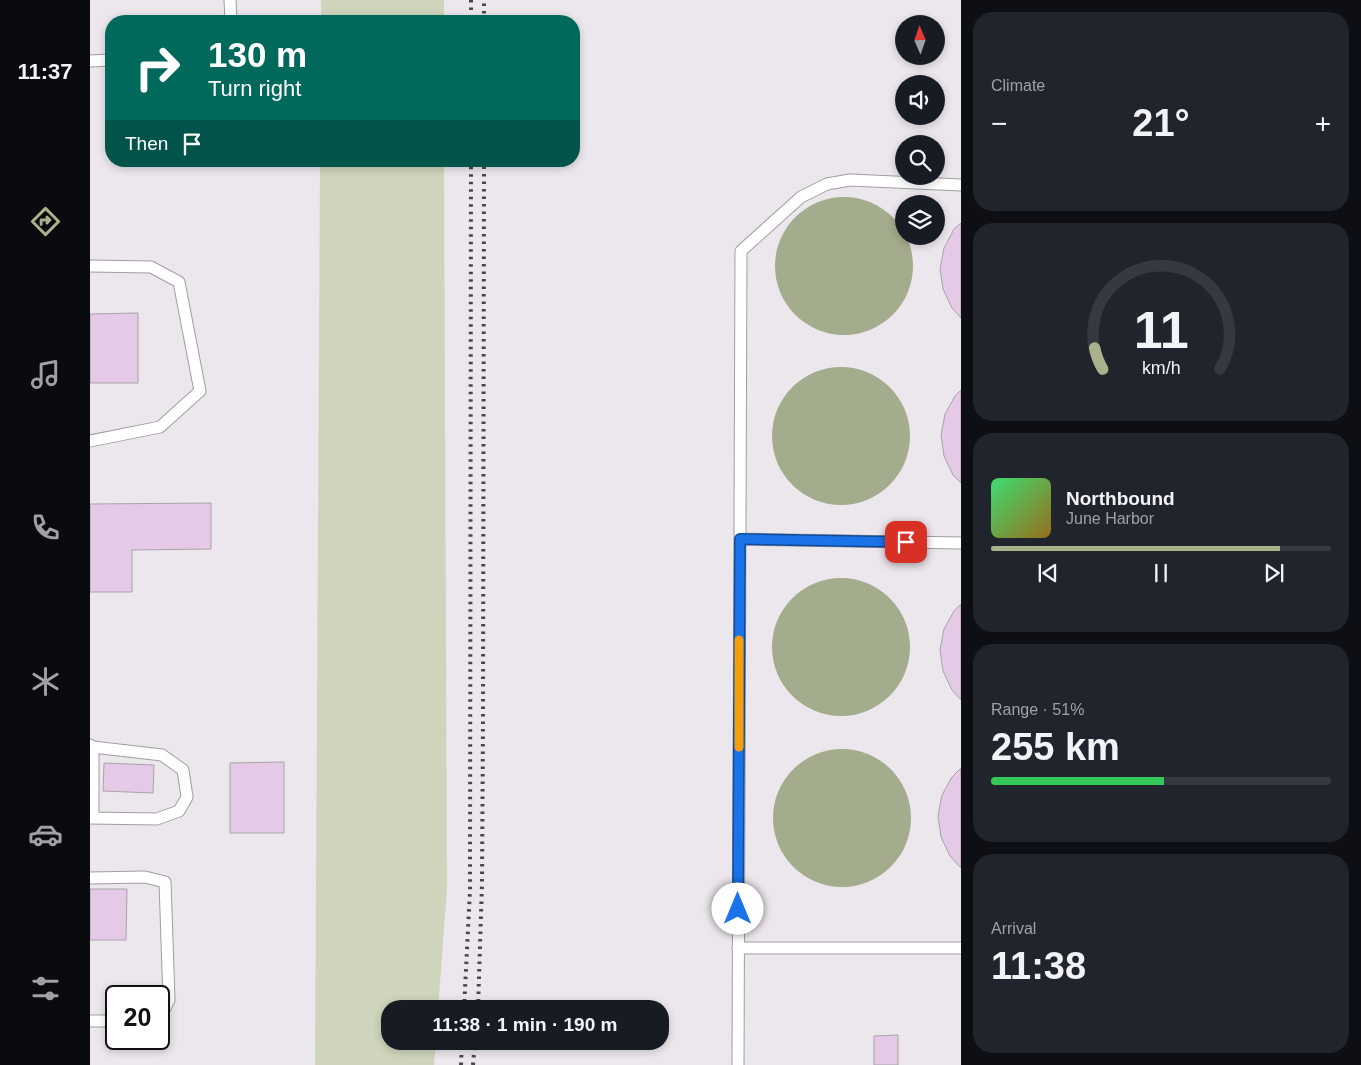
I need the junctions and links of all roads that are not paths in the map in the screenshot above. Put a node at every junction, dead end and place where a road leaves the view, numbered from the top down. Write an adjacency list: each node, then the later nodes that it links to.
1 (230, 0): 2 (lane)
2 (231, 15)
3 (105, 60): 4 (lane)
4 (90, 61)
5 (961, 185): 8 (lane)
6 (90, 266): 7 (lane)
7 (90, 441)
8 (740, 539): 9 (lane); 13 (lane)
9 (961, 543)
10 (91, 746): 11 (lane); 11 (lane)
11 (91, 818)
12 (90, 878): 15 (lane)
13 (738, 948): 14 (lane); 18 (lane)
14 (961, 948)
15 (168, 985)
16 (90, 1021): 17 (lane)
17 (105, 1021)
18 (738, 1065)

